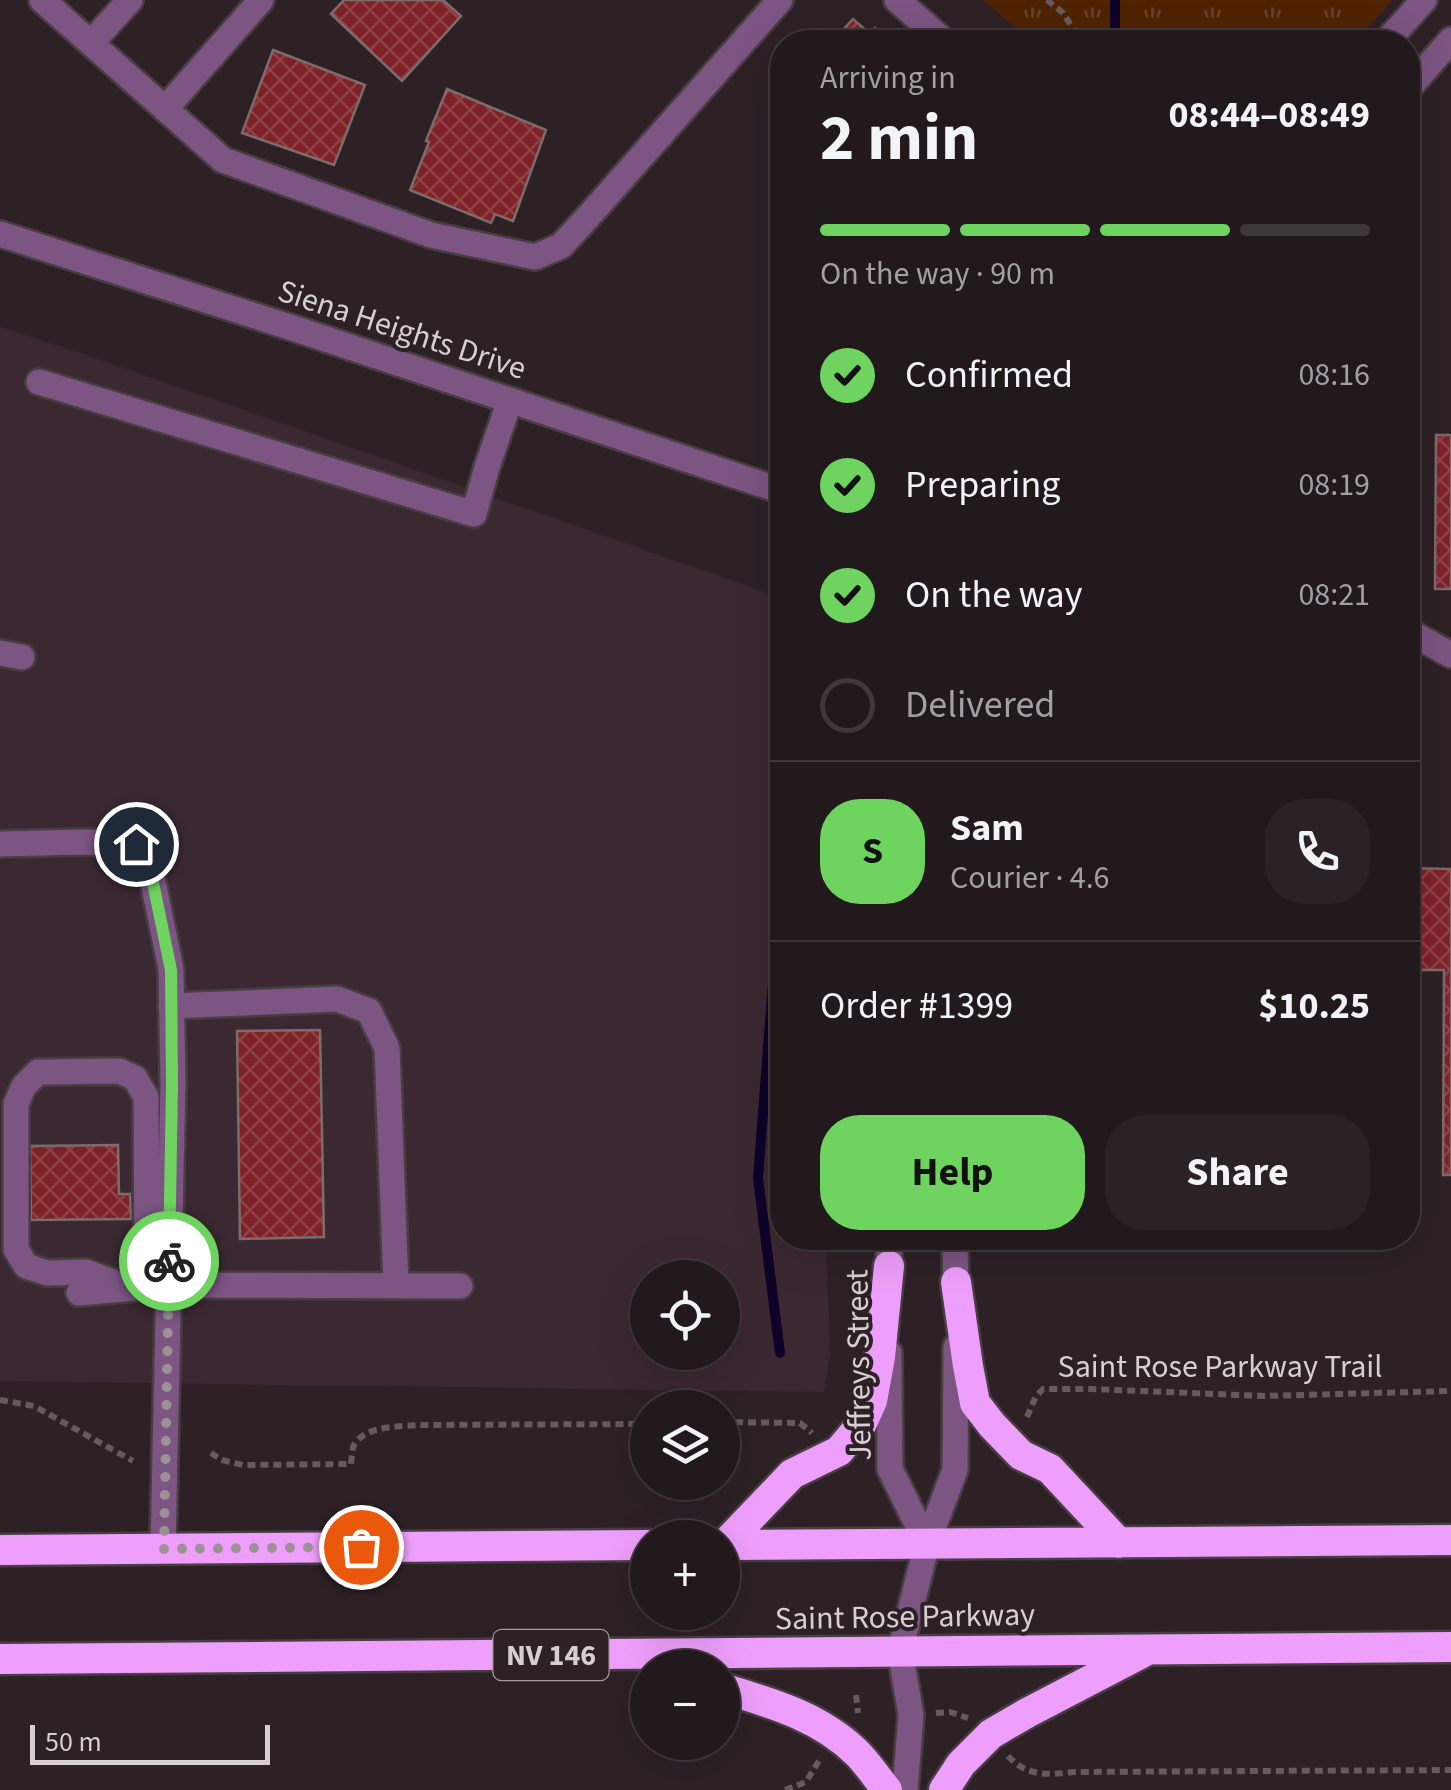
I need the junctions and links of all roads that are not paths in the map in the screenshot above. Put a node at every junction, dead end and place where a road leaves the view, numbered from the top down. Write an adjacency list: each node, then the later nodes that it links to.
1 (42, 0): 10 (street)
2 (130, 0): 10 (street)
3 (261, 0): 12 (street)
4 (780, 0): 12 (street)
5 (897, 0): 7 (street)
6 (1424, 0): 8 (street)
7 (931, 30)
8 (1397, 30)
9 (1451, 40): 11 (street)
10 (91, 43): 12 (street)
11 (1420, 76)
12 (165, 108)
13 (0, 234): 15 (street, Siena Heights Drive)
14 (40, 382): 15 (street)
15 (510, 400): 16 (street, Siena Heights Drive)
16 (770, 487)
17 (1420, 638): 18 (street)
18 (1451, 655)
19 (0, 844): 20 (street)
20 (172, 1006): 24 (street); 26 (street)
21 (955, 1250): 23 (street)
22 (889, 1252): 28 (highway); 31 (street, Jeffreys Street)
23 (956, 1282): 30 (highway); 31 (street)
24 (396, 1286): 25 (street); 26 (street)
25 (460, 1286)
26 (148, 1287): 26 (street); 27 (street); 34 (street)
27 (79, 1293)
28 (740, 1528)
29 (1451, 1540): 30 (highway)
30 (1120, 1543): 31 (highway)
31 (928, 1544): 32 (highway); 38 (street)
32 (740, 1545)
33 (630, 1546): 34 (highway)
34 (164, 1549): 35 (highway)
35 (0, 1550)
36 (1451, 1647): 37 (highway, Saint Rose Parkway / NV 146)
37 (1150, 1649): 38 (highway, Saint Rose Parkway / NV 146); 45 (highway)
38 (900, 1651): 39 (highway, Saint Rose Parkway / NV 146); 44 (street)
39 (614, 1654): 40 (highway, Saint Rose Parkway / NV 146); 41 (highway)
40 (0, 1659)
41 (630, 1659)
42 (740, 1694): 43 (highway)
43 (887, 1790)
44 (906, 1790)
45 (944, 1790)

